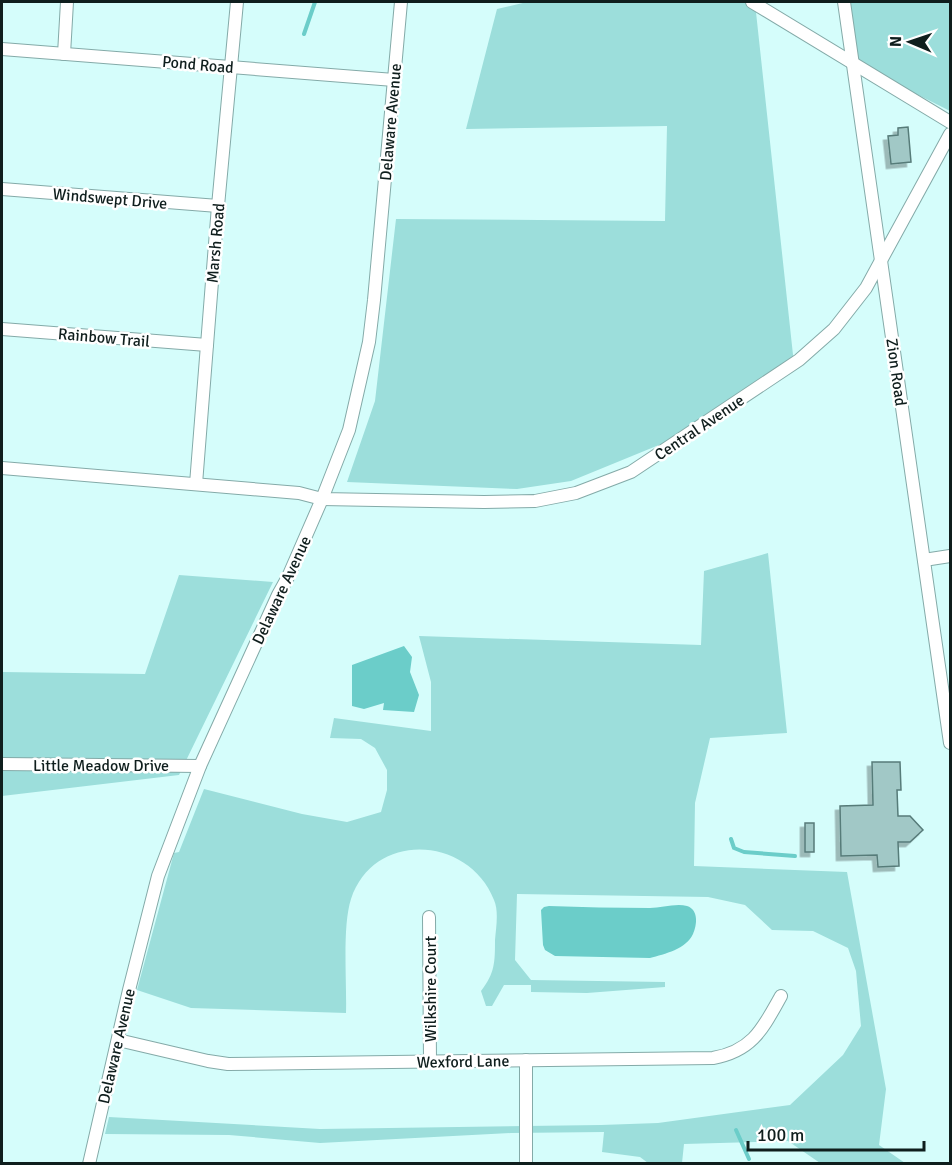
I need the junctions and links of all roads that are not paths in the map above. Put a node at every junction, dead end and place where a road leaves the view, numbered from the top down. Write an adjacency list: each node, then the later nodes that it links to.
1 (67, 2): 7 (street)
2 (237, 2): 9 (street, Marsh Road)
3 (401, 2): 10 (street, Delaware Avenue)
4 (752, 2): 8 (street)
5 (844, 2): 8 (street, Zion Road)
6 (2, 49): 7 (street, Pond Road)
7 (64, 54): 9 (street, Pond Road)
8 (853, 62): 11 (street); 15 (street, Zion Road)
9 (230, 67): 10 (street, Pond Road); 14 (street, Marsh Road)
10 (394, 80): 20 (street, Delaware Avenue)
11 (951, 122)
12 (951, 134): 15 (street, Central Avenue)
13 (2, 189): 14 (street, Windswept Drive)
14 (218, 206): 17 (street, Marsh Road)
15 (881, 261): 20 (street, Central Avenue); 22 (street, Zion Road)
16 (2, 329): 17 (street, Rainbow Trail)
17 (207, 345): 19 (street, Marsh Road)
18 (2, 468): 19 (street)
19 (196, 484): 20 (street)
20 (322, 499): 25 (street, Delaware Avenue)
21 (951, 556): 22 (street)
22 (924, 560): 23 (street, Zion Road)
23 (951, 743)
24 (2, 765): 25 (street, Little Meadow Drive)
25 (200, 766): 28 (street, Delaware Avenue)
26 (429, 917): 30 (street, Wilkshire Court)
27 (781, 996): 29 (street, Wexford Lane)
28 (118, 1040): 30 (street, Wexford Lane); 31 (street, Delaware Avenue)
29 (526, 1060): 30 (street, Wexford Lane); 32 (street)
30 (430, 1061)
31 (89, 1164)
32 (526, 1164)

